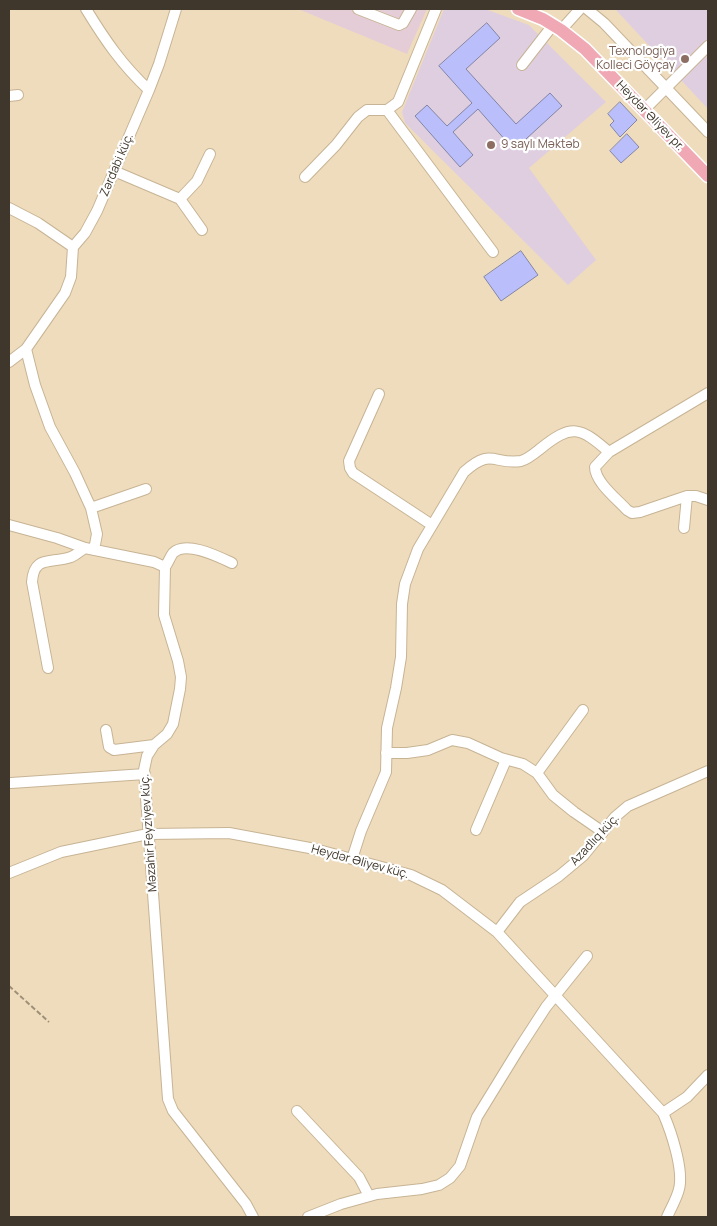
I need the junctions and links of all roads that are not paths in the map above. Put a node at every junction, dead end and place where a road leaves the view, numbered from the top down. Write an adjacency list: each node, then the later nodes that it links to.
1 (86, 9): 13 (street)
2 (176, 9): 13 (street, Zərdabi küç.)
3 (358, 9): 4 (street)
4 (410, 9)
5 (436, 9): 14 (street)
6 (518, 9): 9 (main road, Heydər Əliyev pr.)
7 (580, 9): 9 (street)
8 (587, 9): 12 (street)
9 (557, 28): 11 (street); 15 (main road, Heydər Əliyev pr.)
10 (708, 46): 12 (street)
11 (522, 65)
12 (667, 88): 15 (street); 16 (street)
13 (149, 90): 18 (street, Zərdabi küç.)
14 (387, 110): 20 (street); 25 (street)
15 (644, 110): 19 (main road, Heydər Əliyev pr.)
16 (708, 132)
17 (210, 154): 21 (street)
18 (114, 171): 21 (street); 24 (street, Zərdabi küç.)
19 (708, 176)
20 (305, 177)
21 (180, 200): 23 (street)
22 (9, 208): 24 (street)
23 (202, 230)
24 (73, 246): 26 (street)
25 (493, 252)
26 (26, 349): 27 (street); 34 (street)
27 (9, 362)
28 (708, 393): 30 (street)
29 (379, 394): 36 (street)
30 (609, 452): 32 (street); 36 (street)
31 (146, 489): 34 (street)
32 (688, 496): 33 (street); 37 (street)
33 (708, 500)
34 (90, 508): 38 (street)
35 (9, 525): 38 (street)
36 (432, 525): 45 (street)
37 (684, 528)
38 (90, 549): 40 (street); 41 (street)
39 (232, 563): 40 (street)
40 (165, 567): 44 (street, Məzahir Feyziyev küç.)
41 (48, 668)
42 (583, 710): 48 (street)
43 (106, 730): 44 (street)
44 (154, 745): 49 (street, Məzahir Feyziyev küç.)
45 (386, 753): 46 (street); 54 (street)
46 (506, 760): 48 (street); 51 (street)
47 (708, 771): 52 (street, Azadlıq küç.)
48 (537, 773): 52 (street)
49 (144, 774): 50 (street); 53 (street, Məzahir Feyziyev küç.)
50 (11, 783)
51 (476, 830)
52 (603, 832): 56 (street, Azadlıq küç.)
53 (148, 834): 54 (street, Heydər Əliyev küç.); 55 (street, Heydər Əliyev küç.); 63 (street, Məzahir Feyziyev küç.)
54 (352, 859): 56 (street, Heydər Əliyev küç.)
55 (9, 873)
56 (497, 932): 58 (street, Heydər Əliyev küç.)
57 (587, 956): 58 (street)
58 (556, 996): 61 (street, Heydər Əliyev küç.); 62 (street)
59 (708, 1074): 61 (street)
60 (297, 1111): 62 (street)
61 (663, 1113): 65 (street, Heydər Əliyev küç.)
62 (369, 1196): 64 (street)
63 (253, 1217)
64 (308, 1217)
65 (667, 1217)

